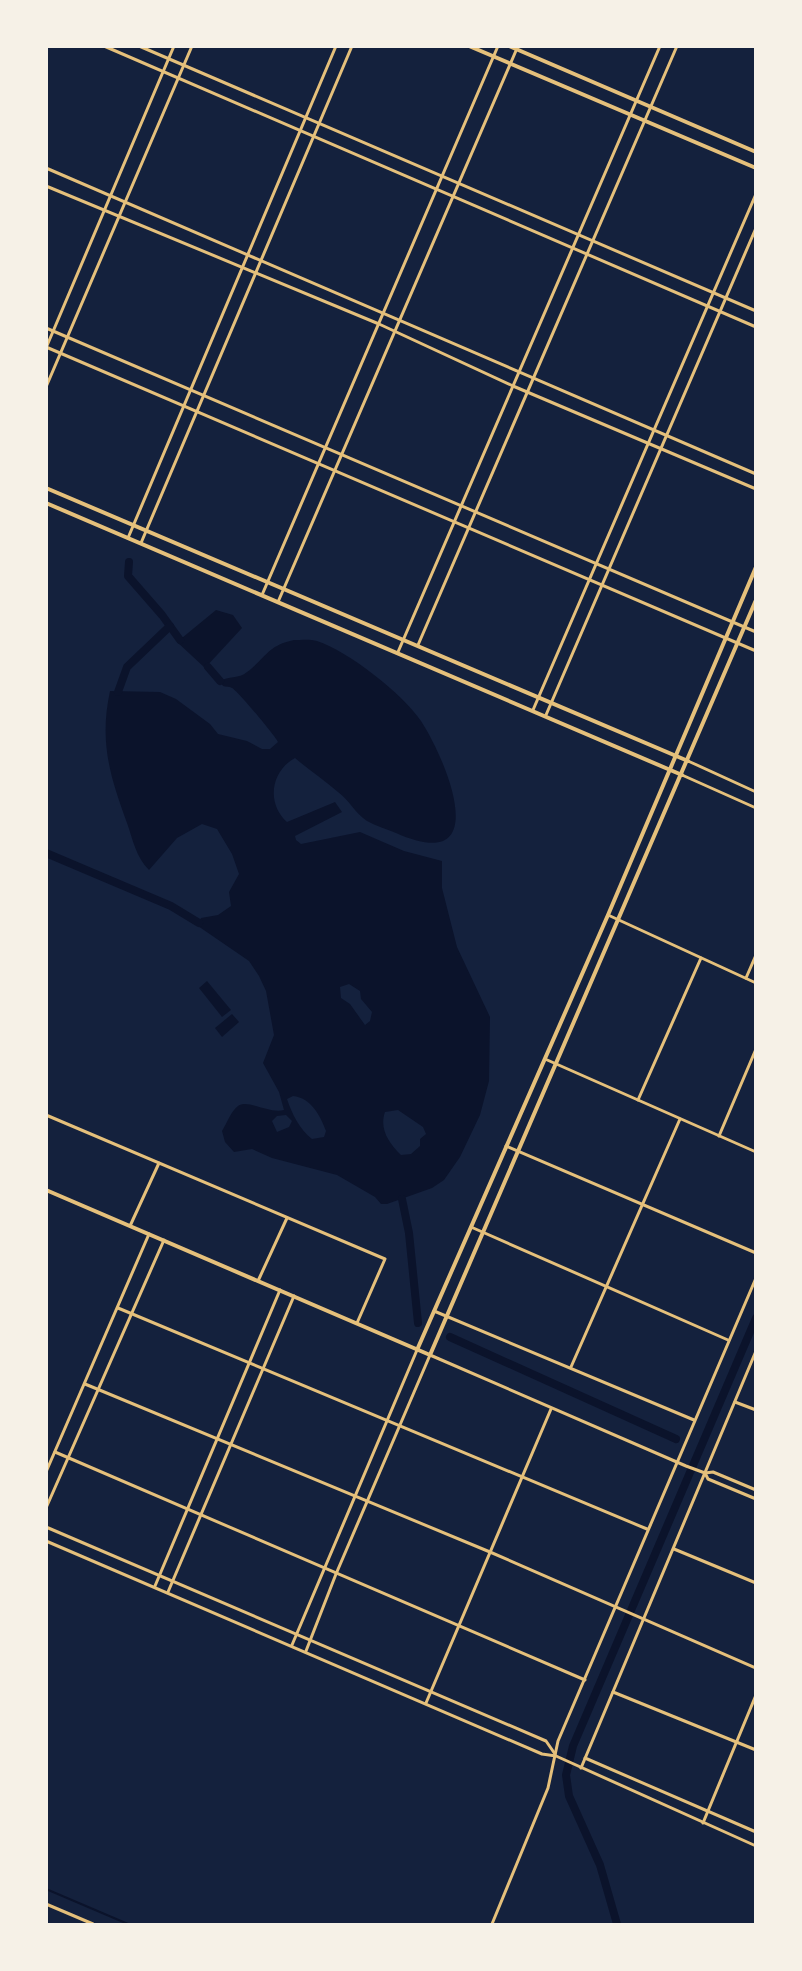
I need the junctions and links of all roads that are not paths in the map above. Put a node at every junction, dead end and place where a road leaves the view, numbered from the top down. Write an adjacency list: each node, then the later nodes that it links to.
1 (104, 46): 17 (street)
2 (138, 46): 14 (street)
3 (174, 46): 14 (street)
4 (192, 46): 16 (street)
5 (336, 46): 22 (street)
6 (352, 46): 24 (street)
7 (469, 46): 13 (street)
8 (498, 46): 13 (street)
9 (509, 46): 12 (street)
10 (660, 46): 19 (street)
11 (676, 46): 20 (street)
12 (517, 48): 15 (street); 19 (street)
13 (494, 57): 15 (street); 30 (street)
14 (168, 59): 16 (street); 17 (street)
15 (510, 64): 21 (street); 31 (street)
16 (183, 66): 18 (street); 22 (street)
17 (164, 72): 18 (street); 35 (street)
18 (178, 78): 25 (street); 37 (street)
19 (636, 101): 20 (street); 21 (street)
20 (651, 107): 23 (street); 27 (street)
21 (630, 115): 23 (street); 41 (street)
22 (306, 119): 24 (street); 25 (street)
23 (645, 121): 29 (street); 42 (street)
24 (321, 125): 26 (street); 30 (street)
25 (301, 130): 26 (street); 45 (street)
26 (316, 137): 33 (street); 46 (street)
27 (756, 152)
28 (46, 168): 35 (street)
29 (756, 168)
30 (442, 177): 31 (street); 33 (street)
31 (459, 184): 36 (street); 41 (street)
32 (46, 186): 38 (street)
33 (436, 189): 36 (street); 54 (street)
34 (756, 194): 49 (street)
35 (111, 196): 37 (street); 38 (street)
36 (453, 197): 43 (street); 55 (street)
37 (125, 202): 39 (street); 45 (street)
38 (105, 211): 39 (street); 59 (street)
39 (119, 217): 47 (street); 61 (street)
40 (756, 228): 50 (street)
41 (578, 235): 42 (street); 43 (street)
42 (592, 241): 44 (street); 49 (street)
43 (573, 248): 44 (street); 64 (street)
44 (587, 254): 51 (street); 65 (street)
45 (247, 256): 46 (street); 47 (street)
46 (262, 263): 48 (street); 54 (street)
47 (243, 267): 48 (street); 68 (street)
48 (258, 273): 56 (street); 70 (street)
49 (713, 293): 50 (street); 51 (street)
50 (725, 298): 52 (street); 53 (street)
51 (707, 306): 52 (street); 73 (street)
52 (720, 311): 57 (street); 74 (street)
53 (756, 311)
54 (383, 313): 55 (street); 56 (street)
55 (400, 321): 60 (street); 64 (street)
56 (379, 324): 60 (street); 76 (street)
57 (756, 327)
58 (46, 328): 59 (street)
59 (54, 331): 61 (street); 62 (street)
60 (395, 331): 66 (street); 78 (street)
61 (68, 337): 63 (street); 68 (street)
62 (47, 347): 63 (street)
63 (61, 353): 67 (street); 71 (street)
64 (519, 372): 65 (street); 66 (street)
65 (533, 378): 69 (street); 73 (street)
66 (513, 386): 69 (street); 85 (street)
67 (46, 387)
68 (190, 390): 70 (street); 71 (street)
69 (527, 392): 75 (street); 86 (street)
70 (203, 395): 72 (street); 76 (street)
71 (183, 406): 72 (street); 88 (street)
72 (196, 411): 79 (street); 90 (street)
73 (654, 430): 74 (street); 75 (street)
74 (666, 435): 77 (street); 81 (street)
75 (648, 444): 77 (street); 93 (street)
76 (325, 448): 78 (street); 79 (street)
77 (660, 449): 83 (street); 95 (street)
78 (342, 455): 80 (street); 85 (street)
79 (318, 464): 80 (street); 97 (street)
80 (335, 471): 87 (street); 99 (street)
81 (756, 474)
82 (46, 488): 88 (street)
83 (756, 489)
84 (46, 503): 91 (street)
85 (461, 506): 86 (street); 87 (street)
86 (476, 512): 89 (street); 93 (street)
87 (454, 522): 89 (street); 106 (street)
88 (134, 525): 90 (street); 91 (street)
89 (468, 528): 96 (street); 109 (street)
90 (146, 530): 92 (street); 97 (street)
91 (128, 538): 92 (street)
92 (141, 543): 100 (street)
93 (596, 564): 95 (street); 96 (street)
94 (756, 567): 103 (street)
95 (609, 569): 98 (street); 103 (street)
96 (589, 580): 98 (street); 112 (street)
97 (267, 581): 99 (street); 100 (street)
98 (602, 586): 107 (street); 113 (street)
99 (284, 588): 102 (street); 106 (street)
100 (262, 594): 102 (street)
101 (756, 600): 104 (street)
102 (278, 602): 111 (street)
103 (732, 622): 104 (street); 107 (street)
104 (744, 627): 105 (street); 108 (street)
105 (756, 632)
106 (404, 639): 109 (street); 111 (street)
107 (726, 639): 108 (street); 116 (street)
108 (738, 644): 110 (street); 117 (street)
109 (418, 645): 112 (street)
110 (756, 651)
111 (398, 652): 114 (street)
112 (539, 696): 113 (street); 114 (street)
113 (551, 702): 115 (street); 116 (street)
114 (534, 710): 115 (street)
115 (546, 715): 118 (street)
116 (675, 755): 117 (street); 118 (street)
117 (688, 761): 119 (street); 120 (street)
118 (669, 769): 119 (street); 122 (street)
119 (682, 775): 121 (street); 123 (street)
120 (756, 792)
121 (756, 808)
122 (608, 915): 123 (street); 129 (street)
123 (619, 921): 125 (street); 130 (street)
124 (756, 955): 126 (street)
125 (701, 958): 126 (street); 131 (street)
126 (745, 978): 127 (street)
127 (756, 983)
128 (756, 1049): 134 (street)
129 (543, 1059): 130 (street); 135 (street)
130 (556, 1064): 131 (street); 136 (street)
131 (638, 1100): 133 (street)
132 (46, 1115): 138 (street)
133 (680, 1119): 134 (street); 140 (street)
134 (719, 1136): 137 (street)
135 (506, 1146): 136 (street); 143 (street)
136 (518, 1150): 140 (street); 144 (street)
137 (756, 1152)
138 (159, 1163): 141 (street); 142 (street)
139 (46, 1190): 142 (street)
140 (641, 1205): 147 (street); 150 (street)
141 (287, 1218): 149 (street); 157 (street)
142 (130, 1226): 145 (street)
143 (471, 1227): 144 (street); 154 (street)
144 (483, 1232): 150 (street); 156 (street)
145 (149, 1234): 146 (street); 153 (street)
146 (164, 1240): 149 (street); 155 (street)
147 (756, 1253)
148 (756, 1278): 158 (street)
149 (258, 1281): 151 (street)
150 (605, 1286): 158 (street); 163 (street)
151 (280, 1290): 152 (street); 162 (street)
152 (294, 1296): 157 (street); 164 (street)
153 (118, 1308): 155 (street); 165 (street)
154 (435, 1311): 156 (street); 159 (street)
155 (131, 1314): 162 (street); 166 (street)
156 (448, 1316): 161 (street); 163 (street)
157 (357, 1323): 159 (street)
158 (728, 1340): 171 (street)
159 (417, 1350): 161 (street); 170 (street)
160 (756, 1352): 167 (street)
161 (430, 1355): 168 (street); 172 (street)
162 (248, 1363): 164 (street); 173 (street)
163 (571, 1368): 171 (street)
164 (262, 1369): 170 (street); 174 (street)
165 (85, 1384): 166 (street); 175 (street)
166 (98, 1390): 173 (street); 176 (street)
167 (734, 1401): 169 (street); 179 (street)
168 (551, 1409): 177 (street); 180 (street)
169 (756, 1410)
170 (386, 1420): 172 (street); 182 (street)
171 (693, 1420): 177 (street)
172 (399, 1426): 180 (street); 184 (street)
173 (215, 1438): 174 (street); 186 (street)
174 (230, 1444): 182 (street); 187 (street)
175 (55, 1452): 176 (street); 178 (street)
176 (67, 1458): 185 (street); 186 (street)
177 (677, 1462): 179 (street); 189 (street)
178 (46, 1472)
179 (705, 1473): 181 (street); 183 (street); 191 (street)
180 (522, 1477): 189 (street); 192 (street)
181 (756, 1490)
182 (354, 1496): 184 (street); 193 (street)
183 (756, 1499)
184 (367, 1501): 192 (street); 194 (street)
185 (46, 1508)
186 (185, 1510): 187 (street); 195 (street)
187 (199, 1516): 193 (street); 196 (street)
188 (46, 1527): 195 (street)
189 (647, 1529): 200 (street)
190 (46, 1541): 198 (street)
191 (674, 1549): 197 (street); 201 (street)
192 (490, 1552): 200 (street); 202 (street)
193 (324, 1569): 194 (street); 203 (street)
194 (336, 1574): 202 (street); 204 (street)
195 (160, 1575): 196 (street); 198 (street)
196 (173, 1581): 199 (street); 203 (street)
197 (756, 1583)
198 (155, 1586): 199 (street)
199 (168, 1592): 205 (street)
200 (615, 1606): 201 (street); 208 (street)
201 (644, 1619): 207 (street); 210 (street)
202 (458, 1626): 208 (street); 209 (street)
203 (298, 1635): 204 (street); 205 (street)
204 (312, 1641): 206 (street); 209 (street)
205 (292, 1645): 206 (street)
206 (306, 1651): 212 (street)
207 (756, 1668)
208 (585, 1680): 215 (street)
209 (432, 1692): 212 (street); 215 (street)
210 (612, 1692): 213 (street); 216 (street)
211 (756, 1695): 213 (street)
212 (426, 1703): 215 (street)
213 (736, 1742): 214 (street); 218 (street)
214 (756, 1750)
215 (556, 1756): 217 (street); 224 (street)
216 (585, 1758): 217 (street); 218 (street)
217 (582, 1769): 219 (street)
218 (708, 1812): 219 (street); 220 (street)
219 (703, 1823): 221 (street)
220 (756, 1832)
221 (756, 1846)
222 (46, 1904): 223 (street)
223 (93, 1924)
224 (492, 1924)

